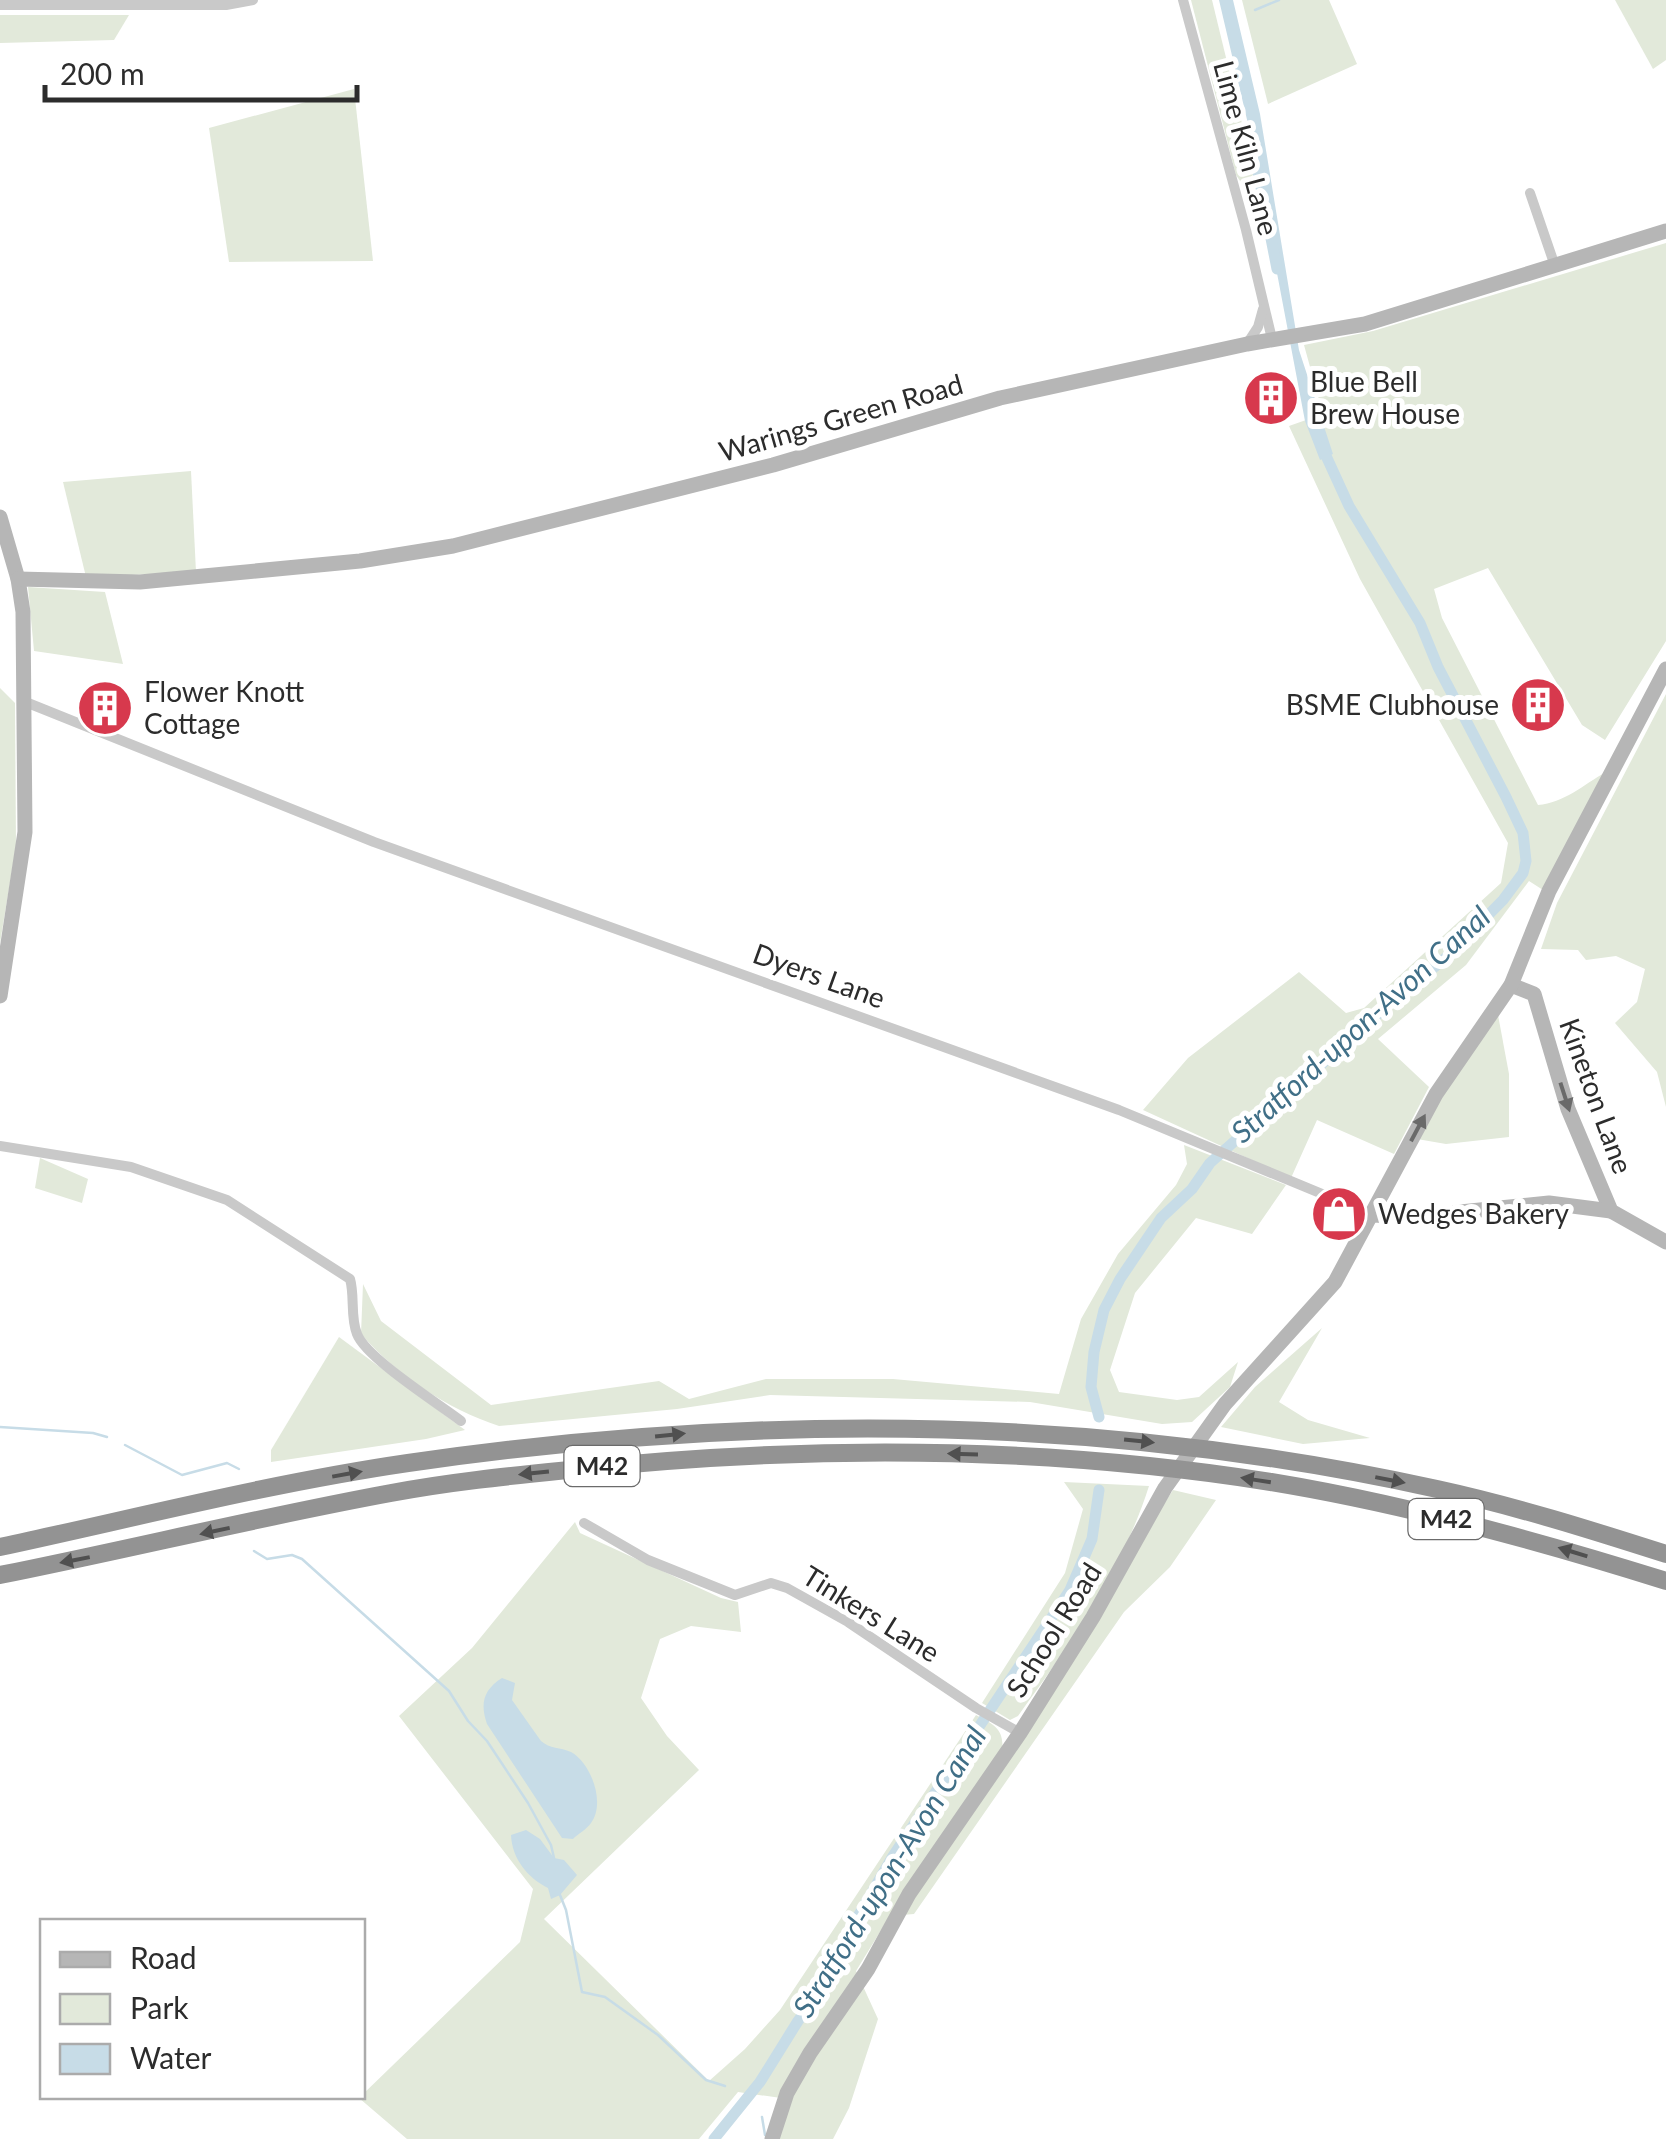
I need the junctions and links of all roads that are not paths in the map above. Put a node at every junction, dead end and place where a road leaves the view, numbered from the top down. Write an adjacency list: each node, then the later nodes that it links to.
1 (253, 0): 3 (street)
2 (1183, 0): 7 (street, Lime Kiln Lane)
3 (0, 5)
4 (1530, 193): 6 (street)
5 (1666, 231): 6 (street, Warings Green Road)
6 (1556, 266): 8 (street, Warings Green Road)
7 (1263, 308): 8 (street, Lime Kiln Lane); 9 (street)
8 (1277, 339): 9 (street, Warings Green Road)
9 (1247, 344): 11 (street, Warings Green Road)
10 (0, 517): 11 (street)
11 (11, 575): 13 (street)
12 (1666, 669): 14 (street, School Road)
13 (23, 701): 17 (street); 20 (street, Dyers Lane)
14 (1526, 956): 15 (street, School Road); 16 (street, Kineton Lane)
15 (1511, 985): 16 (street, Kineton Lane); 20 (street, School Road, one-way to 15)
16 (1534, 994): 19 (street, Kineton Lane, one-way to 19)
17 (0, 996)
18 (0, 1146): 22 (street)
19 (1611, 1211): 20 (street, Dyers Lane); 21 (street, Kineton Lane)
20 (1373, 1215): 28 (street, School Road)
21 (1666, 1242)
22 (461, 1421)
23 (584, 1523): 28 (street, Tinkers Lane)
24 (0, 1547): 25 (highway, M42, one-way to 25)
25 (1666, 1554)
26 (0, 1575): 27 (highway, M42, one-way to 26)
27 (1666, 1581)
28 (1020, 1733): 29 (street, School Road)
29 (772, 2139)

